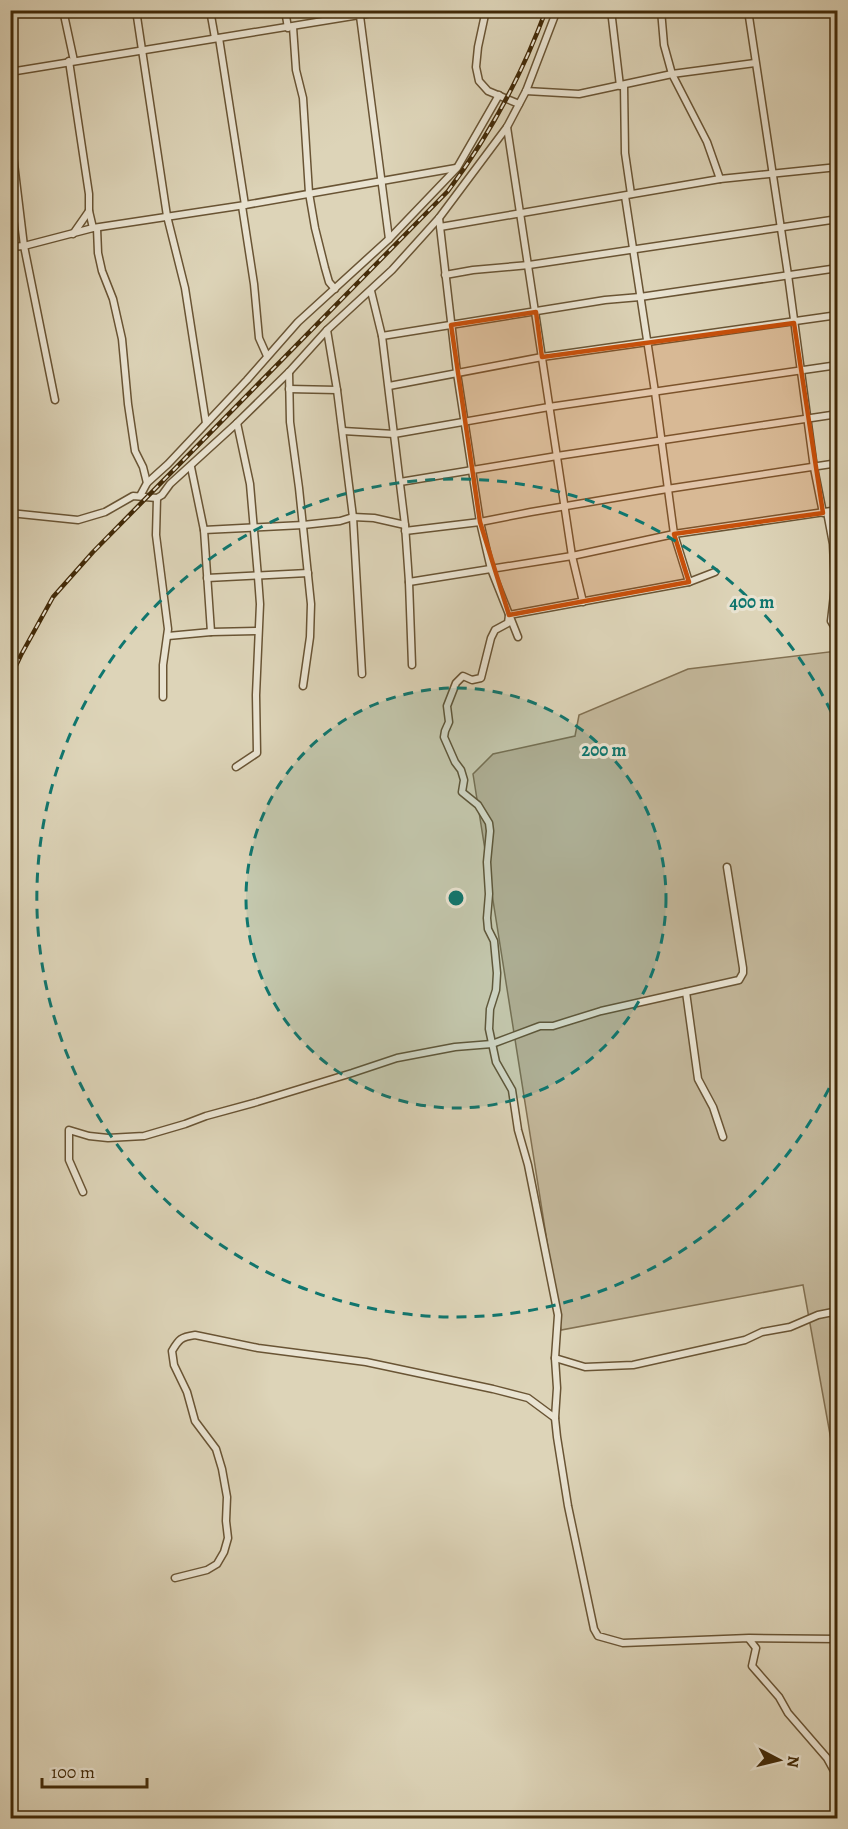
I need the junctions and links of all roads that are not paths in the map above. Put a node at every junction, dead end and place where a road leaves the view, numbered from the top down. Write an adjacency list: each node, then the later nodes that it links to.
1 (63, 10): 16 (street)
2 (136, 10): 15 (street)
3 (210, 10): 14 (street)
4 (285, 10): 13 (street)
5 (390, 10): 12 (street)
6 (486, 10): 22 (street)
7 (557, 10): 21 (street)
8 (611, 10): 20 (street)
9 (662, 10): 19 (street)
10 (748, 10): 17 (street)
11 (351, 14): 12 (street); 13 (street)
12 (360, 16): 30 (street)
13 (291, 28): 14 (street); 31 (street)
14 (217, 38): 15 (street); 33 (street)
15 (142, 50): 16 (street); 36 (street)
16 (71, 61): 18 (street); 34 (street)
17 (755, 63): 19 (street); 28 (street)
18 (10, 72)
19 (672, 74): 20 (street); 29 (street)
20 (622, 85): 21 (street); 32 (street)
21 (526, 91): 23 (street)
22 (499, 95): 23 (street); 27 (street)
23 (519, 104): 24 (street)
24 (507, 127): 35 (street); 37 (street)
25 (10, 130): 44 (street)
26 (837, 167): 28 (street)
27 (457, 168): 30 (street); 43 (street)
28 (772, 174): 29 (street); 41 (street)
29 (720, 179): 32 (street)
30 (381, 181): 31 (street); 43 (street)
31 (309, 193): 33 (street); 51 (street)
32 (628, 195): 35 (street); 46 (street)
33 (244, 206): 36 (street); 61 (street)
34 (89, 211): 40 (street); 42 (street)
35 (521, 213): 39 (street); 47 (street)
36 (167, 216): 40 (street); 76 (street)
37 (439, 218): 39 (street); 52 (street)
38 (837, 219): 41 (street)
39 (440, 227): 49 (street)
40 (95, 228): 42 (street); 87 (street)
41 (780, 228): 46 (street); 50 (street)
42 (73, 234): 44 (street)
43 (389, 239): 51 (street)
44 (24, 246): 45 (street); 71 (street)
45 (10, 247)
46 (633, 249): 47 (street); 53 (street)
47 (529, 265): 49 (street); 54 (street)
48 (837, 268): 50 (street)
49 (446, 275): 57 (street)
50 (788, 275): 53 (street); 56 (street)
51 (335, 289): 61 (street)
52 (371, 291): 58 (street); 59 (street)
53 (640, 297): 54 (street); 60 (street)
54 (536, 312): 57 (street); 62 (street)
55 (837, 315): 56 (street)
56 (794, 322): 60 (street); 64 (street)
57 (451, 325): 59 (street); 66 (street)
58 (327, 330): 65 (street); 69 (street)
59 (382, 336): 67 (street)
60 (646, 343): 62 (street); 70 (street)
61 (267, 356): 76 (street)
62 (542, 357): 66 (street); 72 (street)
63 (837, 365): 64 (street)
64 (800, 370): 70 (street); 74 (street)
65 (289, 372): 68 (street); 77 (street)
66 (457, 373): 67 (street); 75 (street)
67 (389, 386): 79 (street)
68 (290, 389): 69 (street); 97 (street)
69 (337, 390): 78 (street)
70 (655, 392): 72 (street); 80 (street)
71 (55, 400)
72 (549, 407): 75 (street); 81 (street)
73 (837, 414): 74 (street)
74 (807, 419): 80 (street); 84 (street)
75 (464, 422): 79 (street); 85 (street)
76 (206, 423): 87 (street)
77 (237, 423): 83 (street); 98 (street)
78 (343, 431): 79 (street); 95 (street)
79 (394, 434): 86 (street)
80 (661, 441): 81 (street); 88 (street)
81 (556, 456): 85 (street); 91 (street)
82 (837, 463): 84 (street)
83 (191, 467): 90 (street); 100 (street)
84 (814, 468): 88 (street); 93 (street)
85 (471, 470): 86 (street); 96 (street)
86 (400, 482): 99 (street)
87 (147, 483): 89 (street)
88 (667, 489): 91 (street); 101 (street)
89 (140, 496): 90 (street); 94 (street)
90 (157, 498): 115 (street)
91 (565, 507): 96 (street); 102 (street)
92 (837, 510): 93 (street)
93 (825, 512): 101 (street); 114 (street)
94 (10, 513)
95 (354, 517): 97 (street); 99 (street); 118 (street)
96 (480, 522): 99 (street); 103 (street)
97 (303, 525): 98 (street); 105 (street)
98 (255, 528): 100 (street); 106 (street)
99 (405, 528): 108 (street)
100 (204, 530): 107 (street)
101 (674, 534): 102 (street); 109 (street)
102 (572, 556): 103 (street); 110 (street)
103 (491, 569): 108 (street); 111 (street)
104 (715, 572): 109 (street)
105 (308, 573): 106 (street); 119 (street)
106 (258, 577): 107 (street); 112 (street)
107 (207, 578): 113 (street)
108 (409, 582): 117 (street)
109 (689, 582): 110 (street)
110 (584, 602): 111 (street)
111 (508, 615): 116 (street); 124 (street)
112 (258, 631): 113 (street); 121 (street)
113 (211, 632): 115 (street)
114 (837, 633)
115 (168, 636): 120 (street)
116 (518, 637)
117 (412, 665)
118 (362, 674)
119 (303, 686)
120 (163, 697)
121 (236, 767)
122 (727, 867): 123 (street)
123 (686, 992): 124 (street); 125 (street)
124 (492, 1044): 126 (street); 128 (street)
125 (723, 1137)
126 (83, 1192)
127 (837, 1311): 128 (street)
128 (555, 1358): 129 (street)
129 (555, 1418): 130 (street); 131 (street)
130 (175, 1578)
131 (749, 1638): 132 (street); 133 (street)
132 (837, 1639)
133 (837, 1778)

